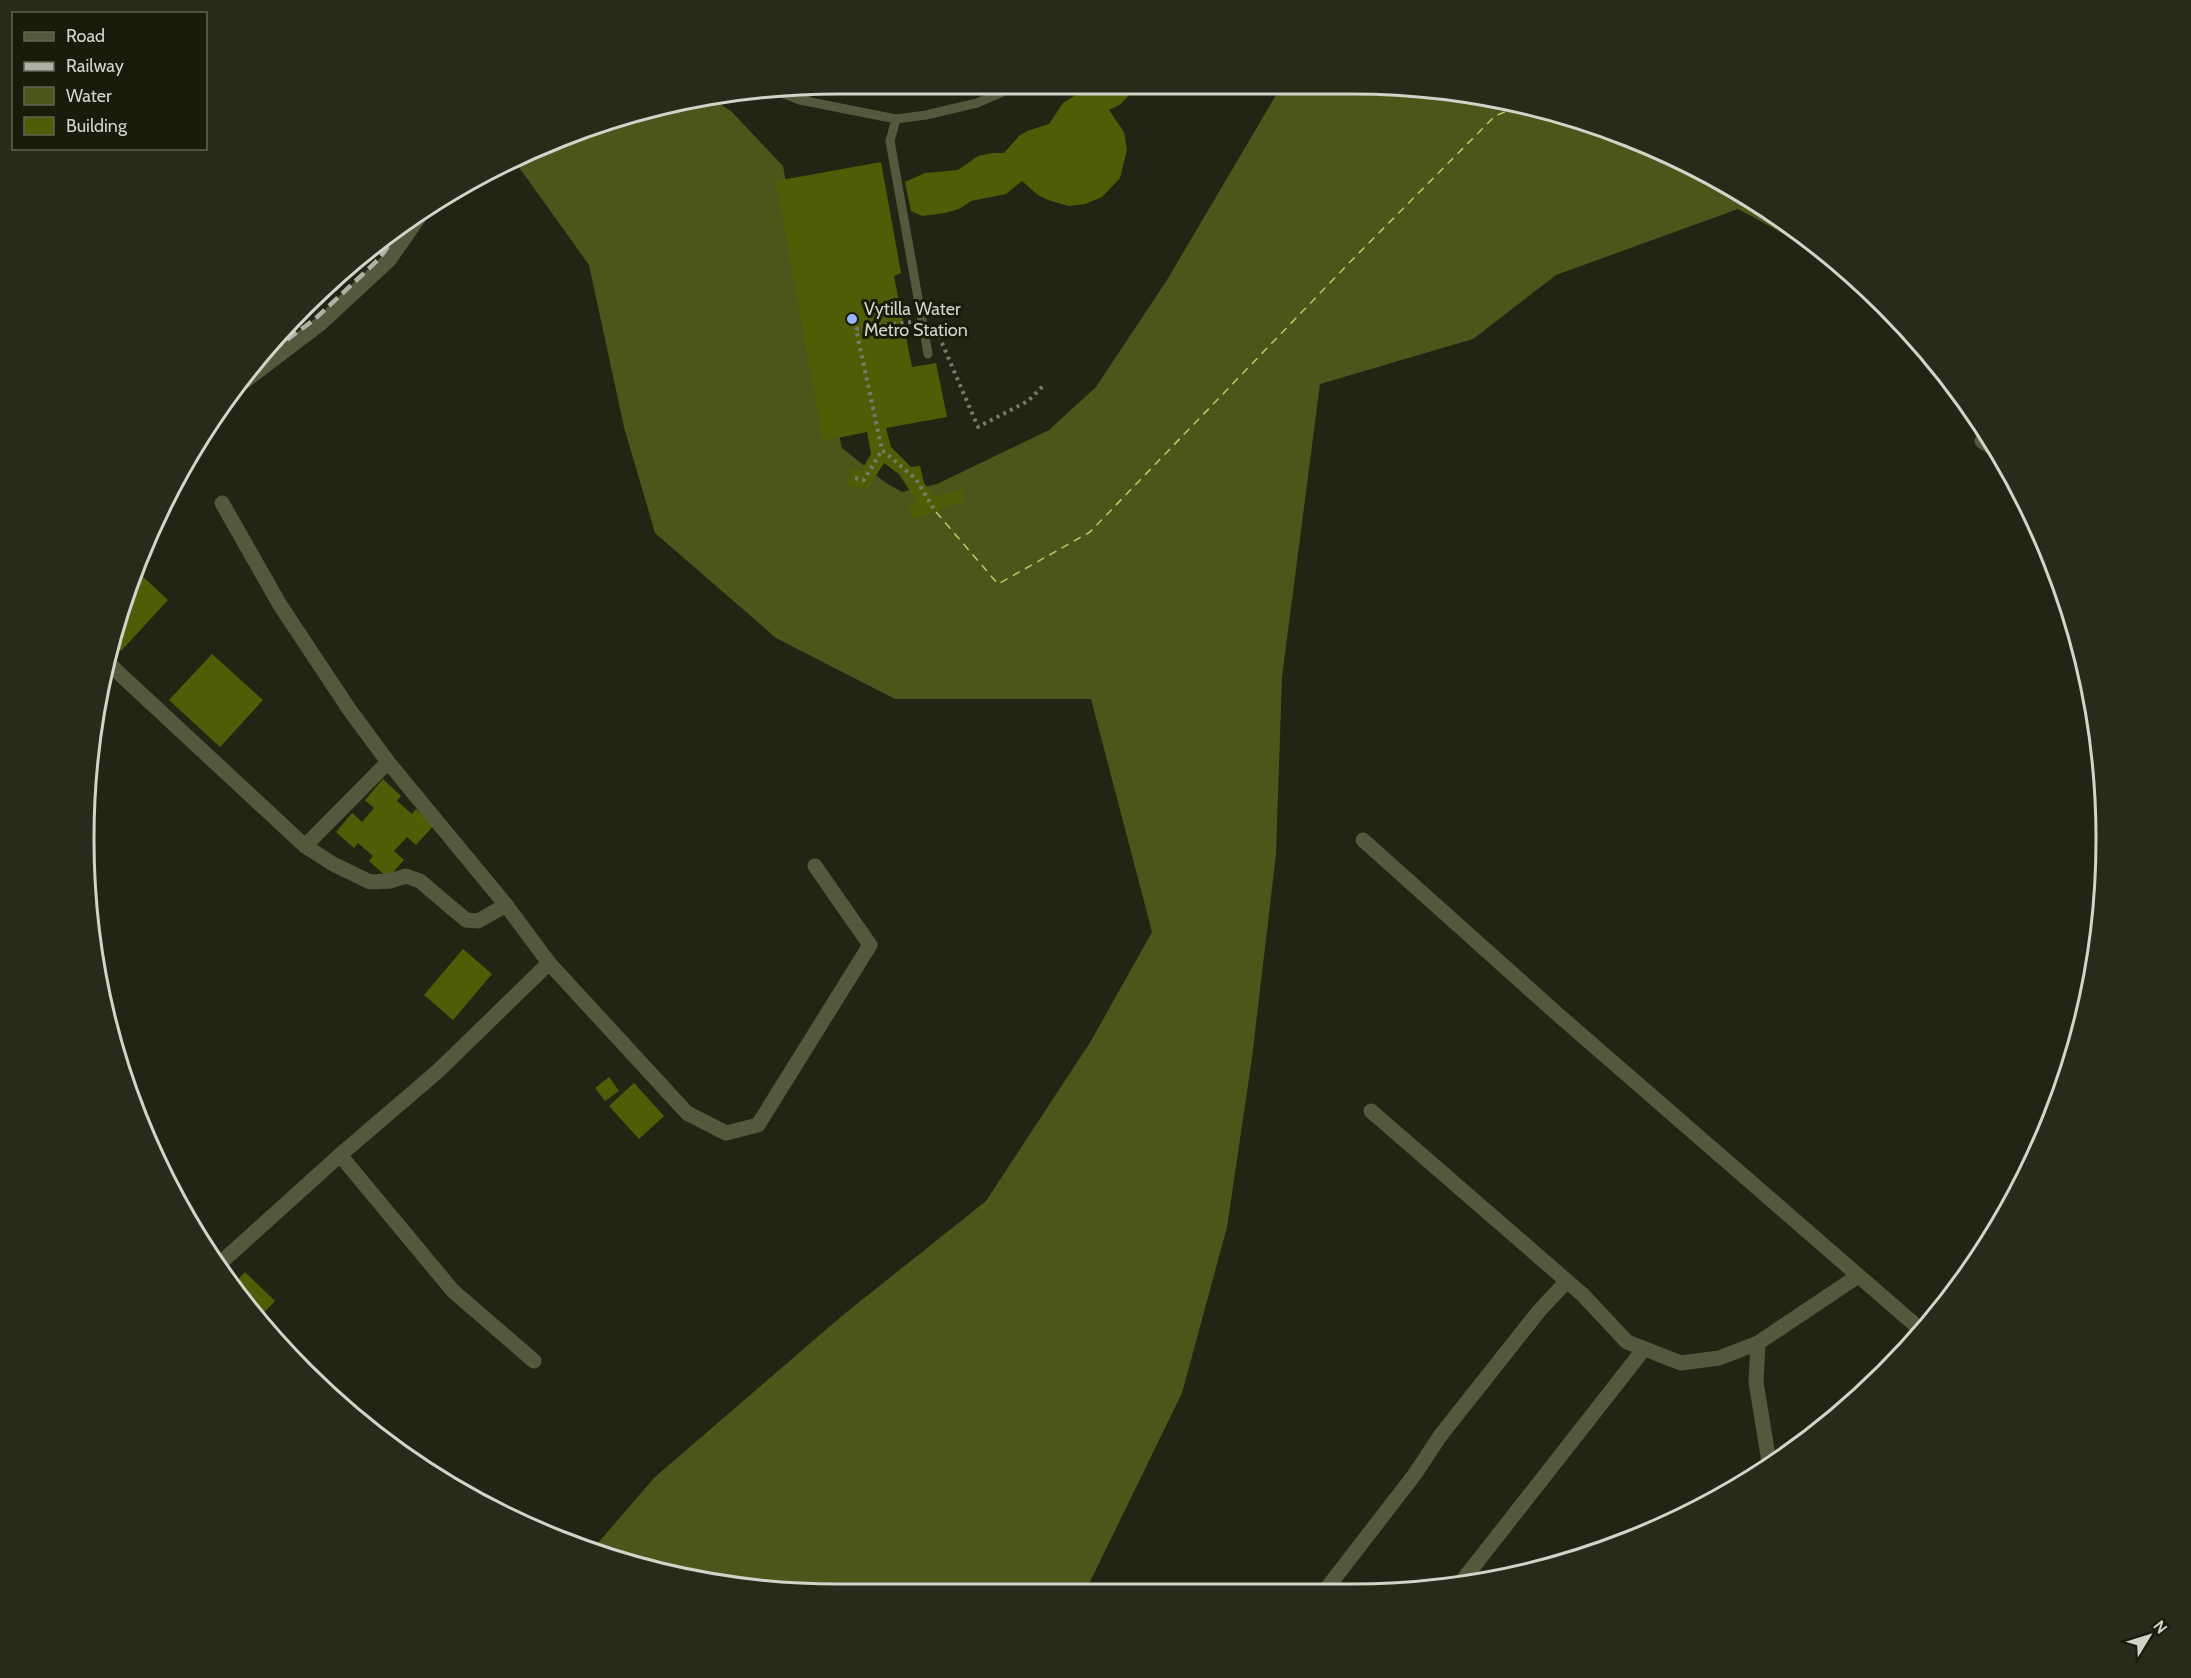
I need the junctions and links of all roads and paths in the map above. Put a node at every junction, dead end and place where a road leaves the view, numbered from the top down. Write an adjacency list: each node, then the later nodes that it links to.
1 (995, 95): 5 (lane)
2 (790, 96): 4 (lane)
3 (804, 96): 4 (lane)
4 (800, 100): 5 (lane)
5 (896, 119): 9 (lane)
6 (409, 232): 10 (street)
7 (918, 321): 12 (path)
8 (938, 333): 11 (path)
9 (928, 354)
10 (264, 367)
11 (1043, 386)
12 (882, 450): 13 (path); 15 (path)
13 (855, 478)
14 (222, 503): 17 (street)
15 (935, 511)
16 (115, 669): 19 (street)
17 (388, 762): 19 (street); 21 (street)
18 (1363, 840): 26 (street)
19 (305, 846): 21 (street)
20 (815, 866): 22 (street)
21 (506, 905): 22 (street)
22 (549, 963): 24 (street)
23 (1371, 1111): 27 (street)
24 (340, 1155): 25 (street); 31 (street)
25 (225, 1260)
26 (1858, 1276): 28 (street); 29 (street)
27 (1567, 1281): 30 (street); 34 (street)
28 (1916, 1325)
29 (1758, 1342): 30 (street); 32 (street)
30 (1644, 1349): 33 (street)
31 (534, 1361)
32 (1768, 1456)
33 (1473, 1573)
34 (1334, 1584)

